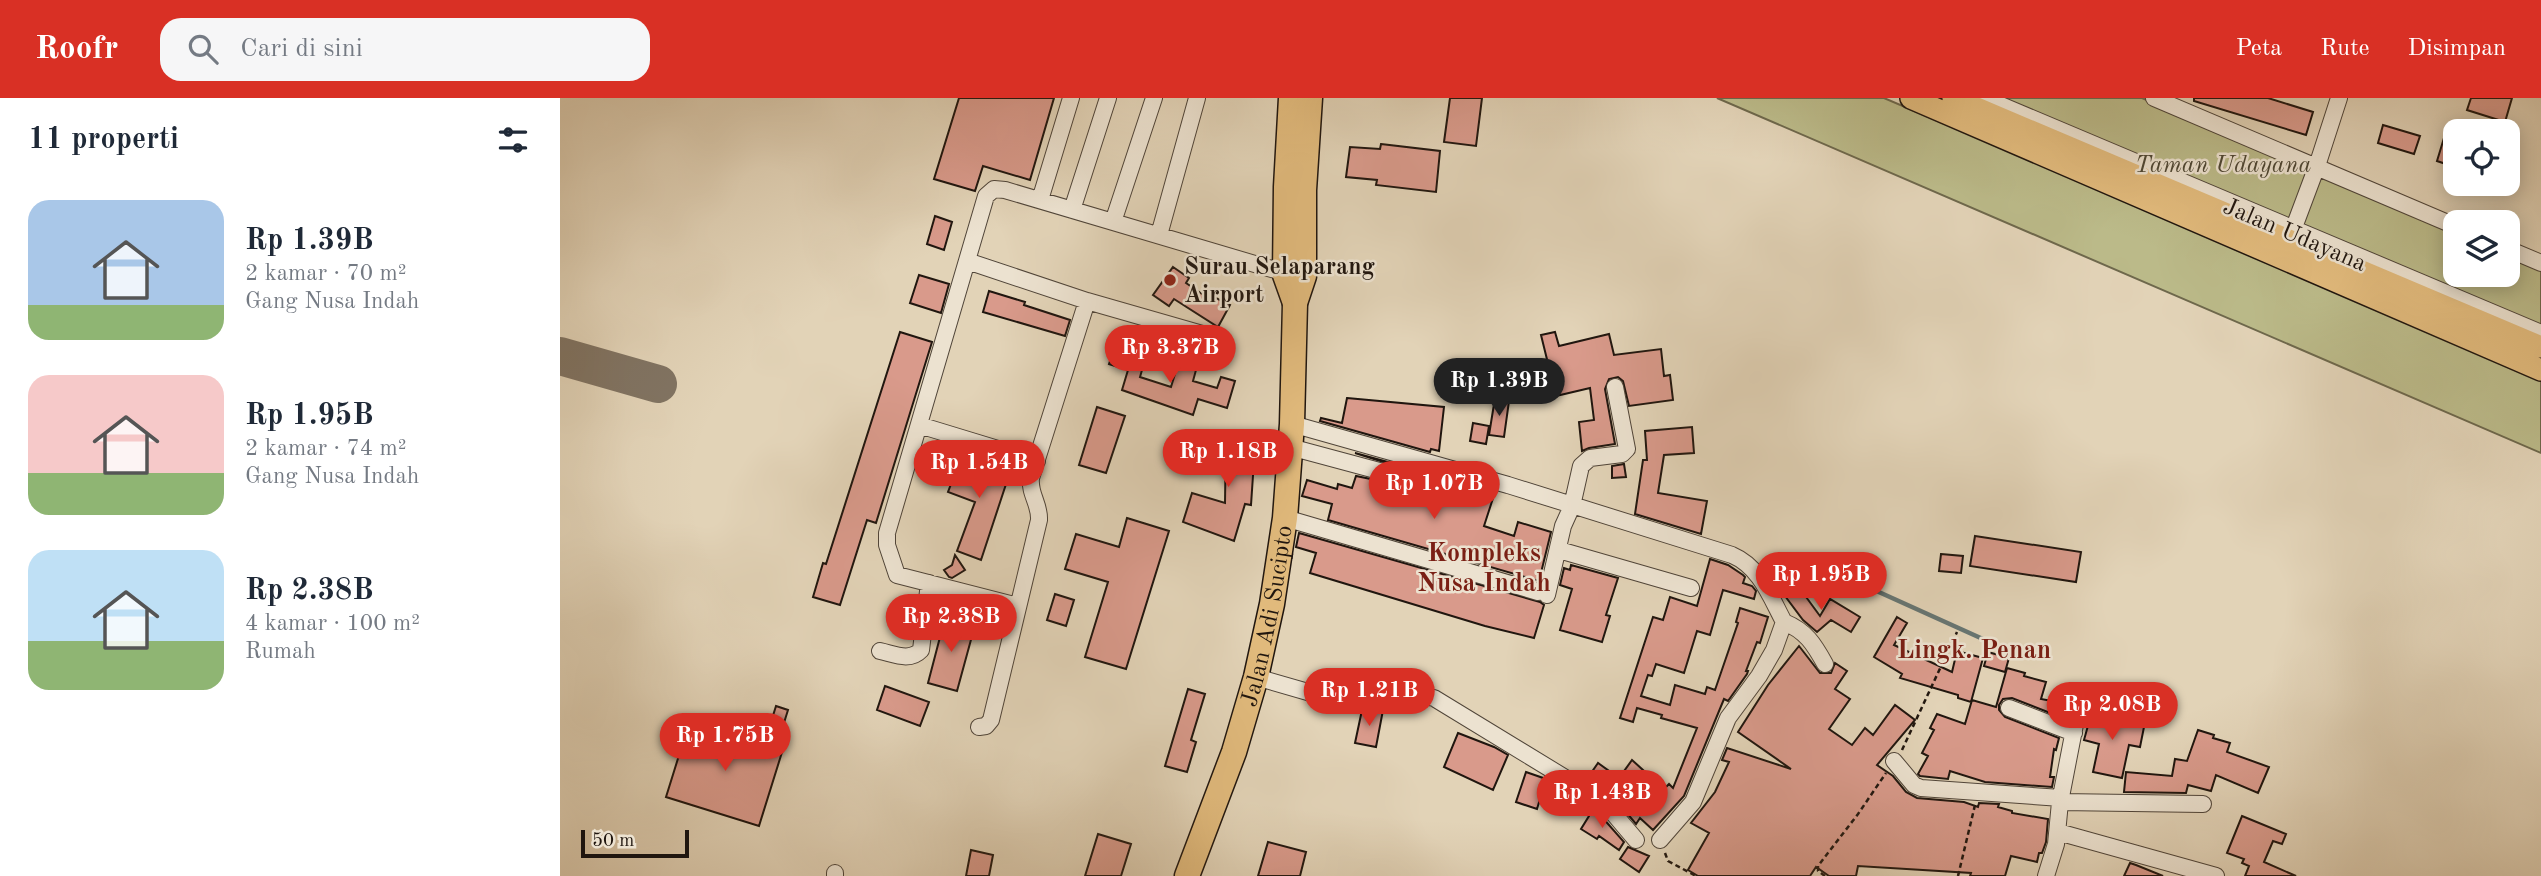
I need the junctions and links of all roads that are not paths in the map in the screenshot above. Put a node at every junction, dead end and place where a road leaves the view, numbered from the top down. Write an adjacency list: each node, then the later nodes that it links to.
1 (1071, 98): 14 (street)
2 (1108, 98): 15 (street)
3 (1154, 98): 17 (street)
4 (1197, 98): 18 (street)
5 (1292, 98): 23 (highway, Jalan Adi Sucipto)
6 (1310, 98): 23 (highway, Jalan Adi Sucipto)
7 (1911, 98): 13 (main road, Jalan Udayana)
8 (1953, 98): 13 (main road, Jalan Udayana)
9 (1984, 98): 19 (street)
10 (2154, 98): 12 (street)
11 (2339, 98): 12 (street)
12 (2317, 166): 16 (street); 19 (street)
13 (2113, 175): 19 (main road, Jalan Udayana); 28 (main road, Jalan Udayana)
14 (1040, 200): 15 (street); 21 (street)
15 (1072, 210): 17 (street)
16 (2443, 221)
17 (1113, 222): 18 (street)
18 (1159, 234): 23 (street)
19 (2291, 235): 25 (street); 27 (main road, Jalan Udayana)
20 (2520, 254): 22 (street)
21 (967, 261): 24 (street); 30 (street)
22 (2541, 263)
23 (1295, 275): 31 (highway, Jalan Adi Sucipto)
24 (1087, 301): 26 (street); 32 (street)
25 (2541, 333)
26 (1209, 336)
27 (2541, 347)
28 (2541, 370)
29 (1615, 387): 34 (street)
30 (919, 425): 32 (street); 37 (street)
31 (1291, 436): 33 (street); 34 (street); 35 (highway, Jalan Adi Sucipto)
32 (1037, 461): 39 (street)
33 (1384, 472)
34 (1572, 506): 36 (street); 40 (street)
35 (1293, 520): 36 (street); 43 (highway, Jalan Adi Sucipto)
36 (1559, 550): 38 (street)
37 (929, 583): 39 (street); 41 (street)
38 (1691, 588)
39 (1018, 606): 46 (street)
40 (1784, 622): 42 (street); 53 (street)
41 (880, 650)
42 (1825, 663)
43 (1255, 677): 52 (street); 54 (highway, Jalan Adi Sucipto)
44 (2079, 704): 47 (street)
45 (2009, 708): 47 (street)
46 (979, 727)
47 (2074, 733): 49 (street)
48 (1894, 761): 49 (street)
49 (2061, 800): 50 (street); 51 (street)
50 (2203, 804)
51 (2058, 832): 55 (street); 56 (street)
52 (1636, 840)
53 (1660, 840)
54 (1186, 876)
55 (2046, 876)
56 (2216, 876)

